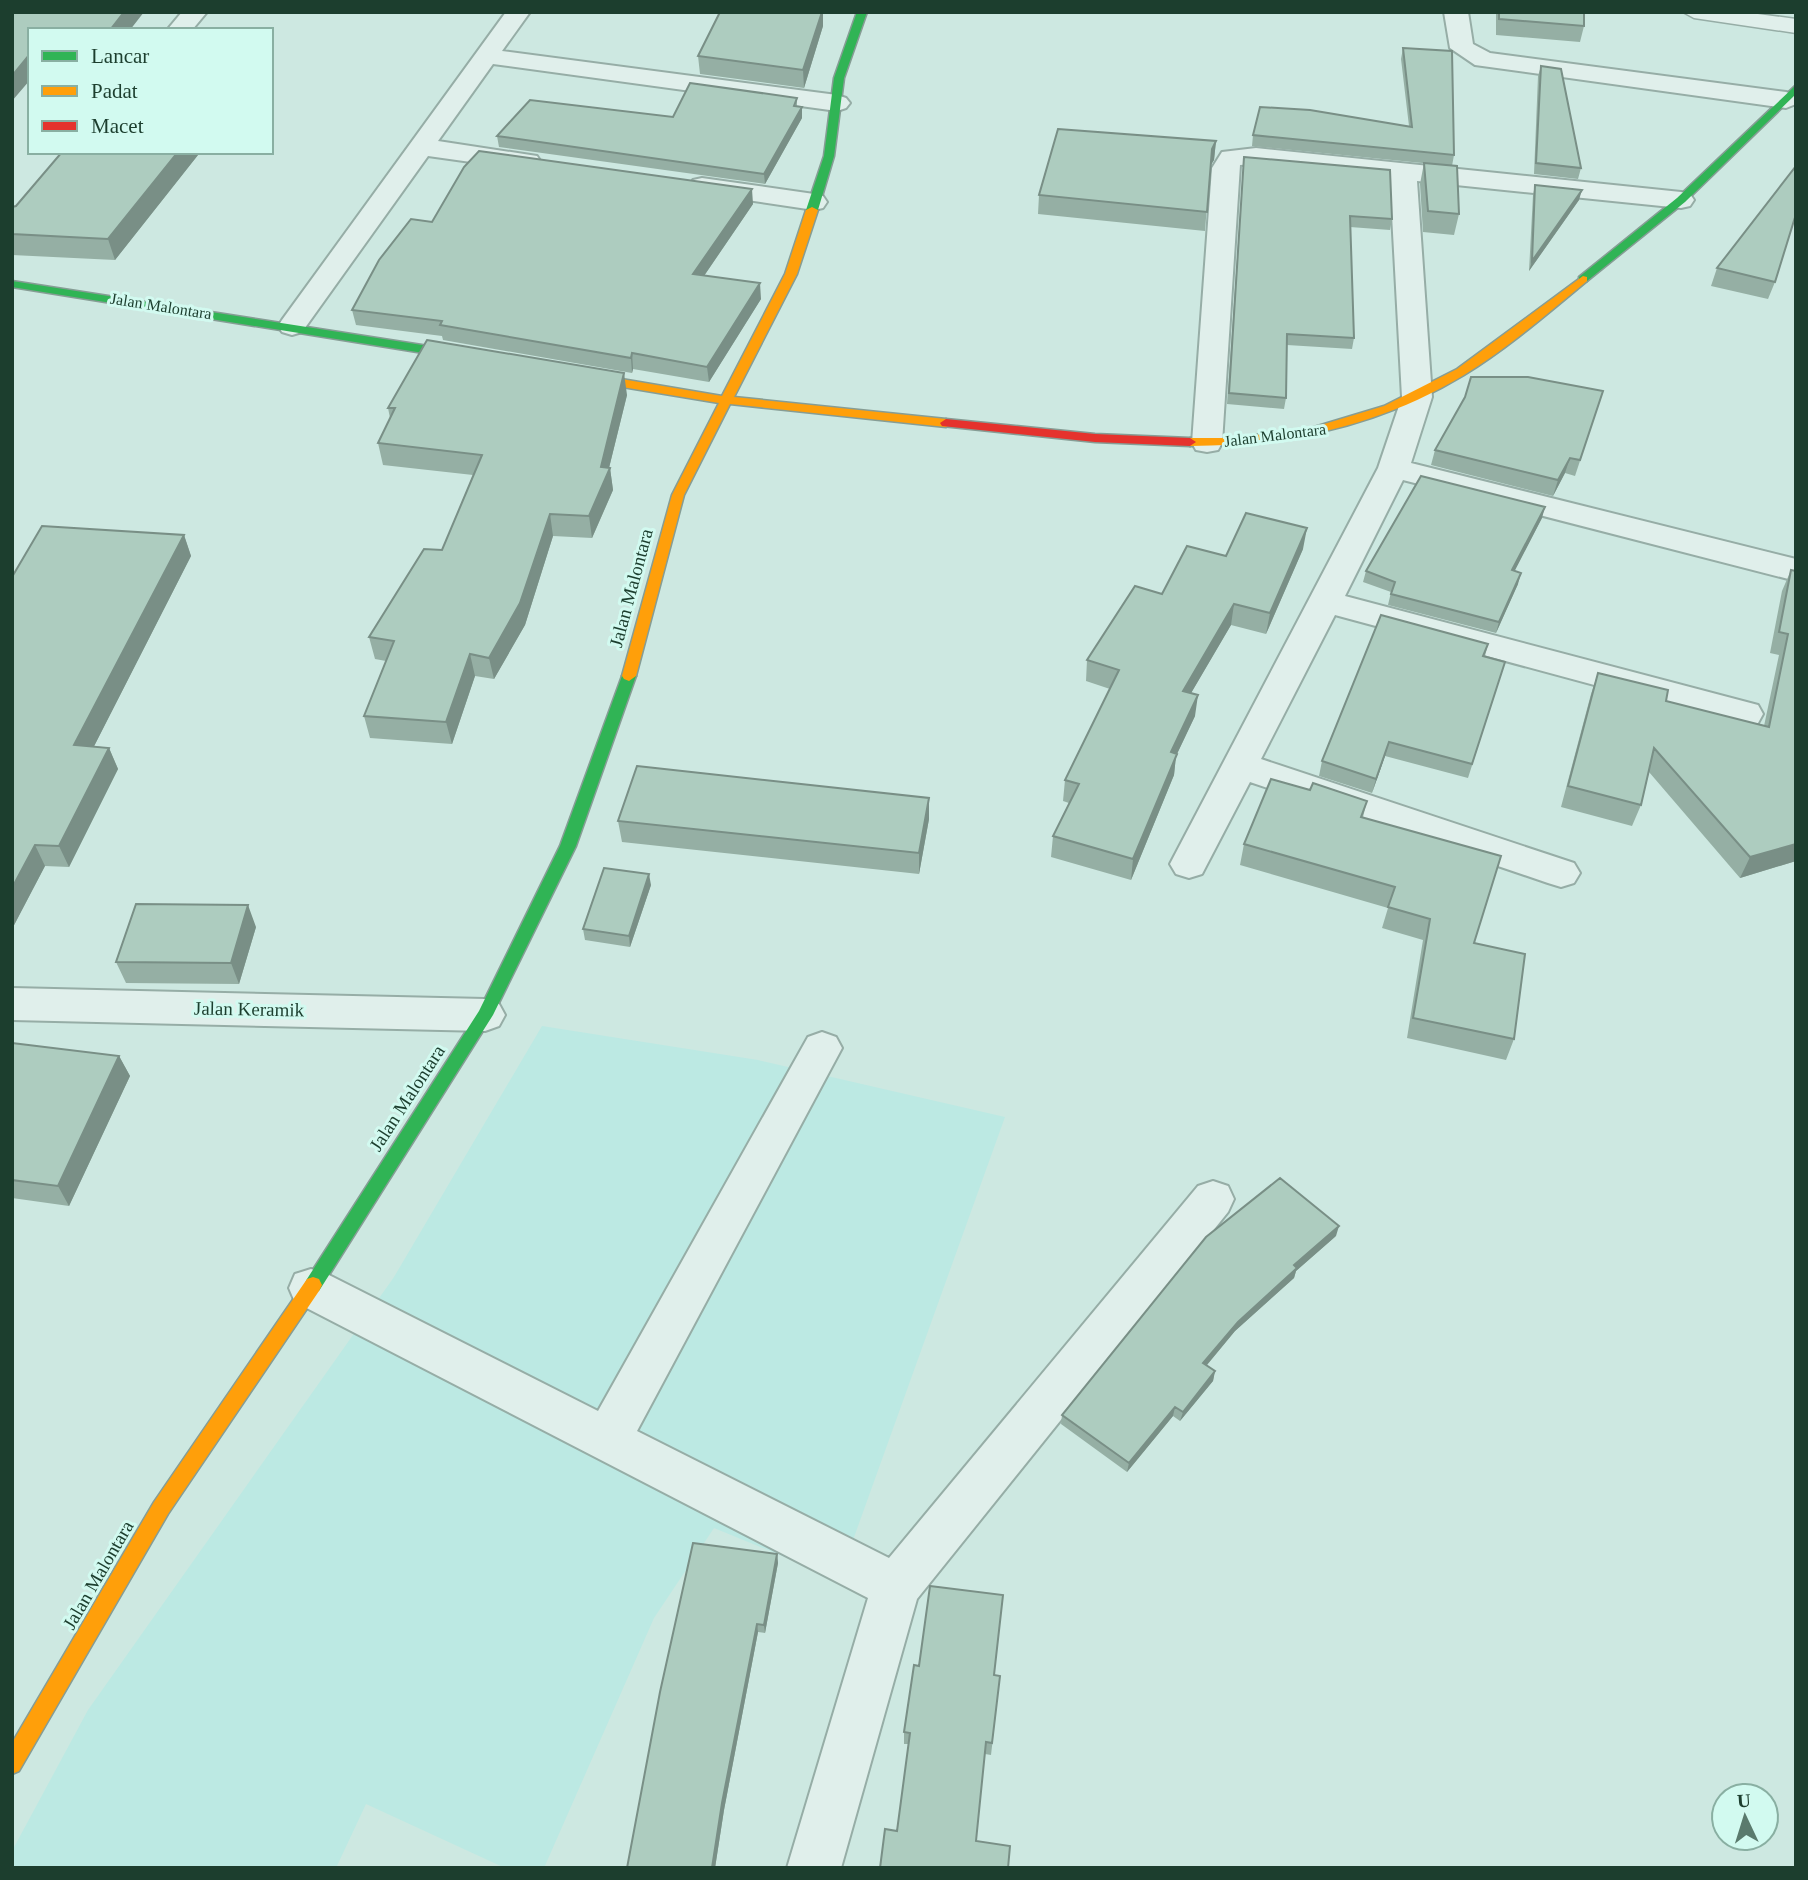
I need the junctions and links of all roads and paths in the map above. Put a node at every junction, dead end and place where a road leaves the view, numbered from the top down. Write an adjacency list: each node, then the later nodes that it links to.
1 (195, 12): 7 (street)
2 (518, 12): 8 (street)
3 (862, 12): 10 (street)
4 (1456, 12): 9 (street)
5 (1693, 12): 6 (lane)
6 (1796, 26)
7 (181, 28)
8 (486, 56): 10 (street); 11 (street)
9 (1791, 94): 15 (street, Jalan Malontara)
10 (837, 103): 16 (street)
11 (422, 147): 12 (street); 18 (street)
12 (557, 166)
13 (1403, 172): 15 (street); 21 (street); 23 (street)
14 (679, 183): 16 (street)
15 (1681, 201): 21 (street, Jalan Malontara)
16 (814, 202): 22 (street)
17 (12, 284): 18 (street, Jalan Malontara)
18 (292, 326): 19 (street, Jalan Malontara)
19 (494, 361)
20 (562, 373): 22 (street, Jalan Malontara)
21 (1417, 397): 23 (street, Jalan Malontara); 24 (street)
22 (724, 401): 23 (street, Jalan Malontara); 32 (street, Jalan Malontara)
23 (1207, 443)
24 (1394, 468): 25 (street); 26 (street)
25 (1796, 569)
26 (1324, 601): 27 (street); 28 (street)
27 (1746, 714)
28 (1241, 766): 29 (street); 30 (street)
29 (1189, 864)
30 (1561, 873)
31 (12, 1004): 32 (street, Jalan Keramik)
32 (485, 1014): 35 (street, Jalan Malontara)
33 (822, 1048): 36 (street)
34 (1213, 1199): 37 (street)
35 (311, 1288): 36 (street); 38 (street, Jalan Malontara)
36 (607, 1440): 37 (street)
37 (896, 1587): 39 (street)
38 (12, 1765)
39 (814, 1868)

